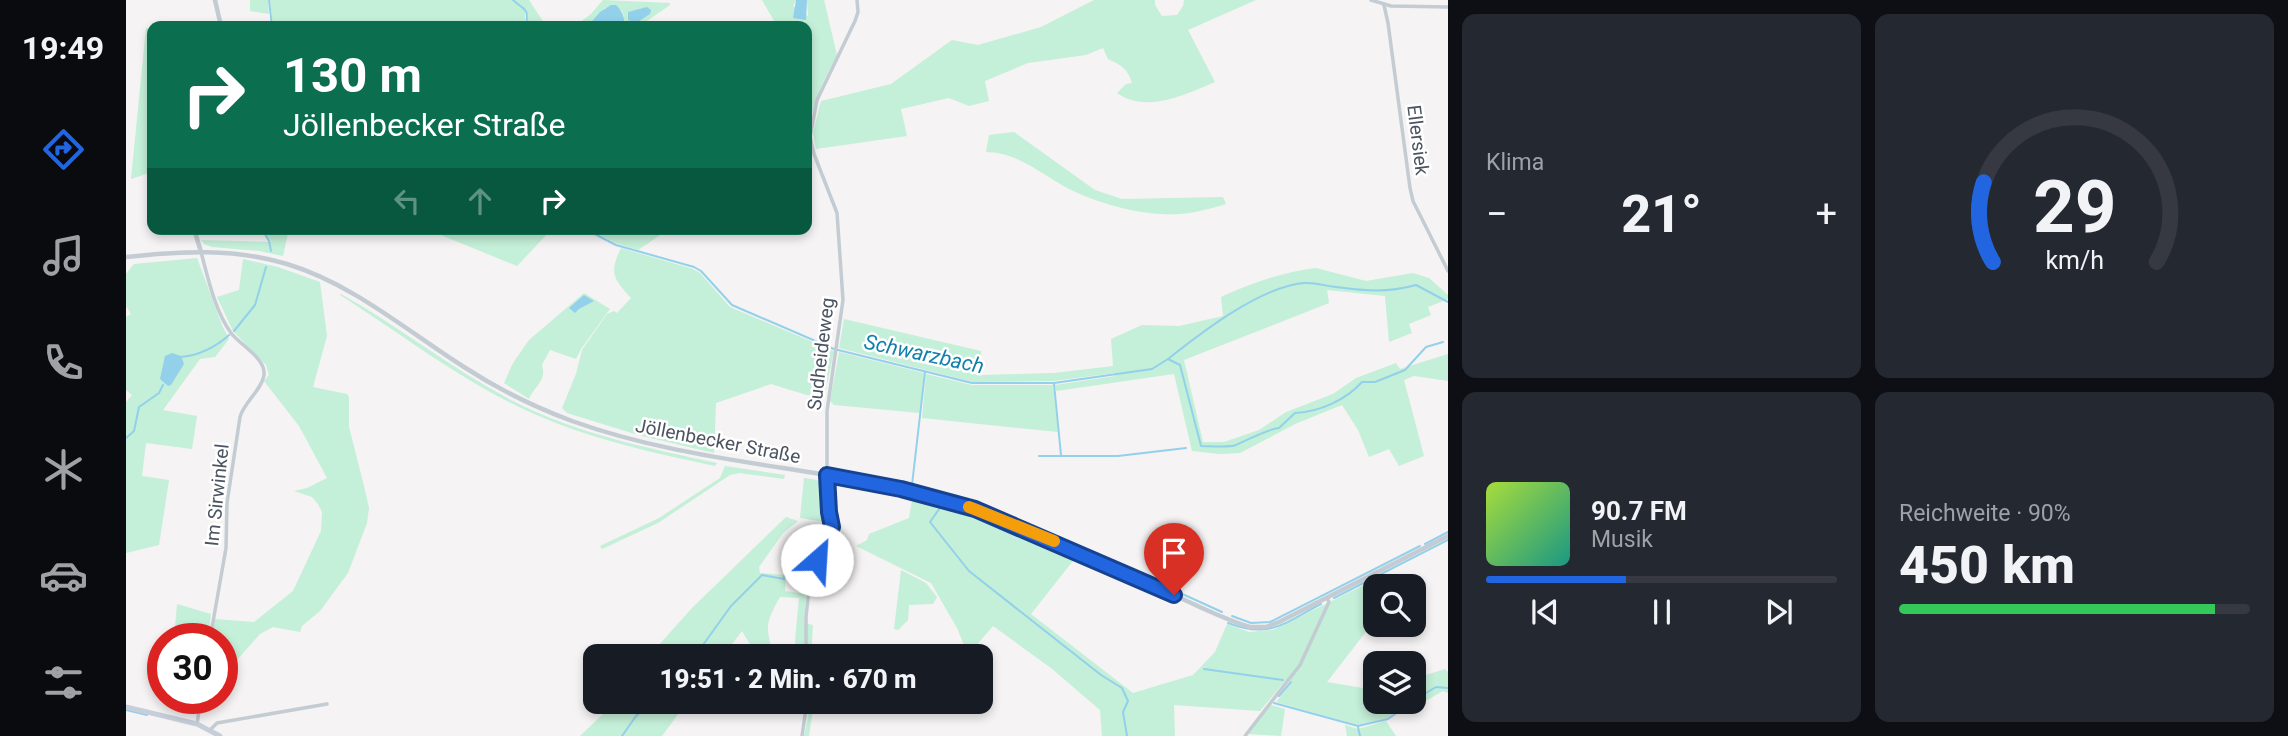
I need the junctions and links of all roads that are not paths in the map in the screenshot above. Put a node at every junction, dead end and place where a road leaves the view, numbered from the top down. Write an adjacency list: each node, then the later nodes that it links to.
1 (215, 0): 6 (street)
2 (857, 0): 7 (street, Sudheideweg)
3 (1371, 0): 4 (street)
4 (1384, 5): 5 (street); 12 (street, Ellersiek)
5 (1448, 7)
6 (220, 21)
7 (812, 126)
8 (812, 144): 13 (street, Sudheideweg)
9 (196, 235): 10 (street)
10 (201, 252): 11 (street, Jöllenbecker Straße); 13 (street, Jöllenbecker Straße); 16 (street, Im Sirwinkel)
11 (126, 257)
12 (1448, 271)
13 (827, 475): 15 (street, Jöllenbecker Straße); 17 (street, Sudheideweg)
14 (1448, 536): 15 (street, Jöllenbecker Straße)
15 (1326, 598): 26 (street)
16 (213, 623)
17 (806, 644)
18 (327, 704): 23 (street)
19 (126, 707): 22 (main road)
20 (199, 714): 22 (street)
21 (805, 714): 25 (street)
22 (197, 724): 23 (main road)
23 (210, 730): 24 (main road)
24 (220, 736)
25 (802, 736)
26 (1245, 736)

